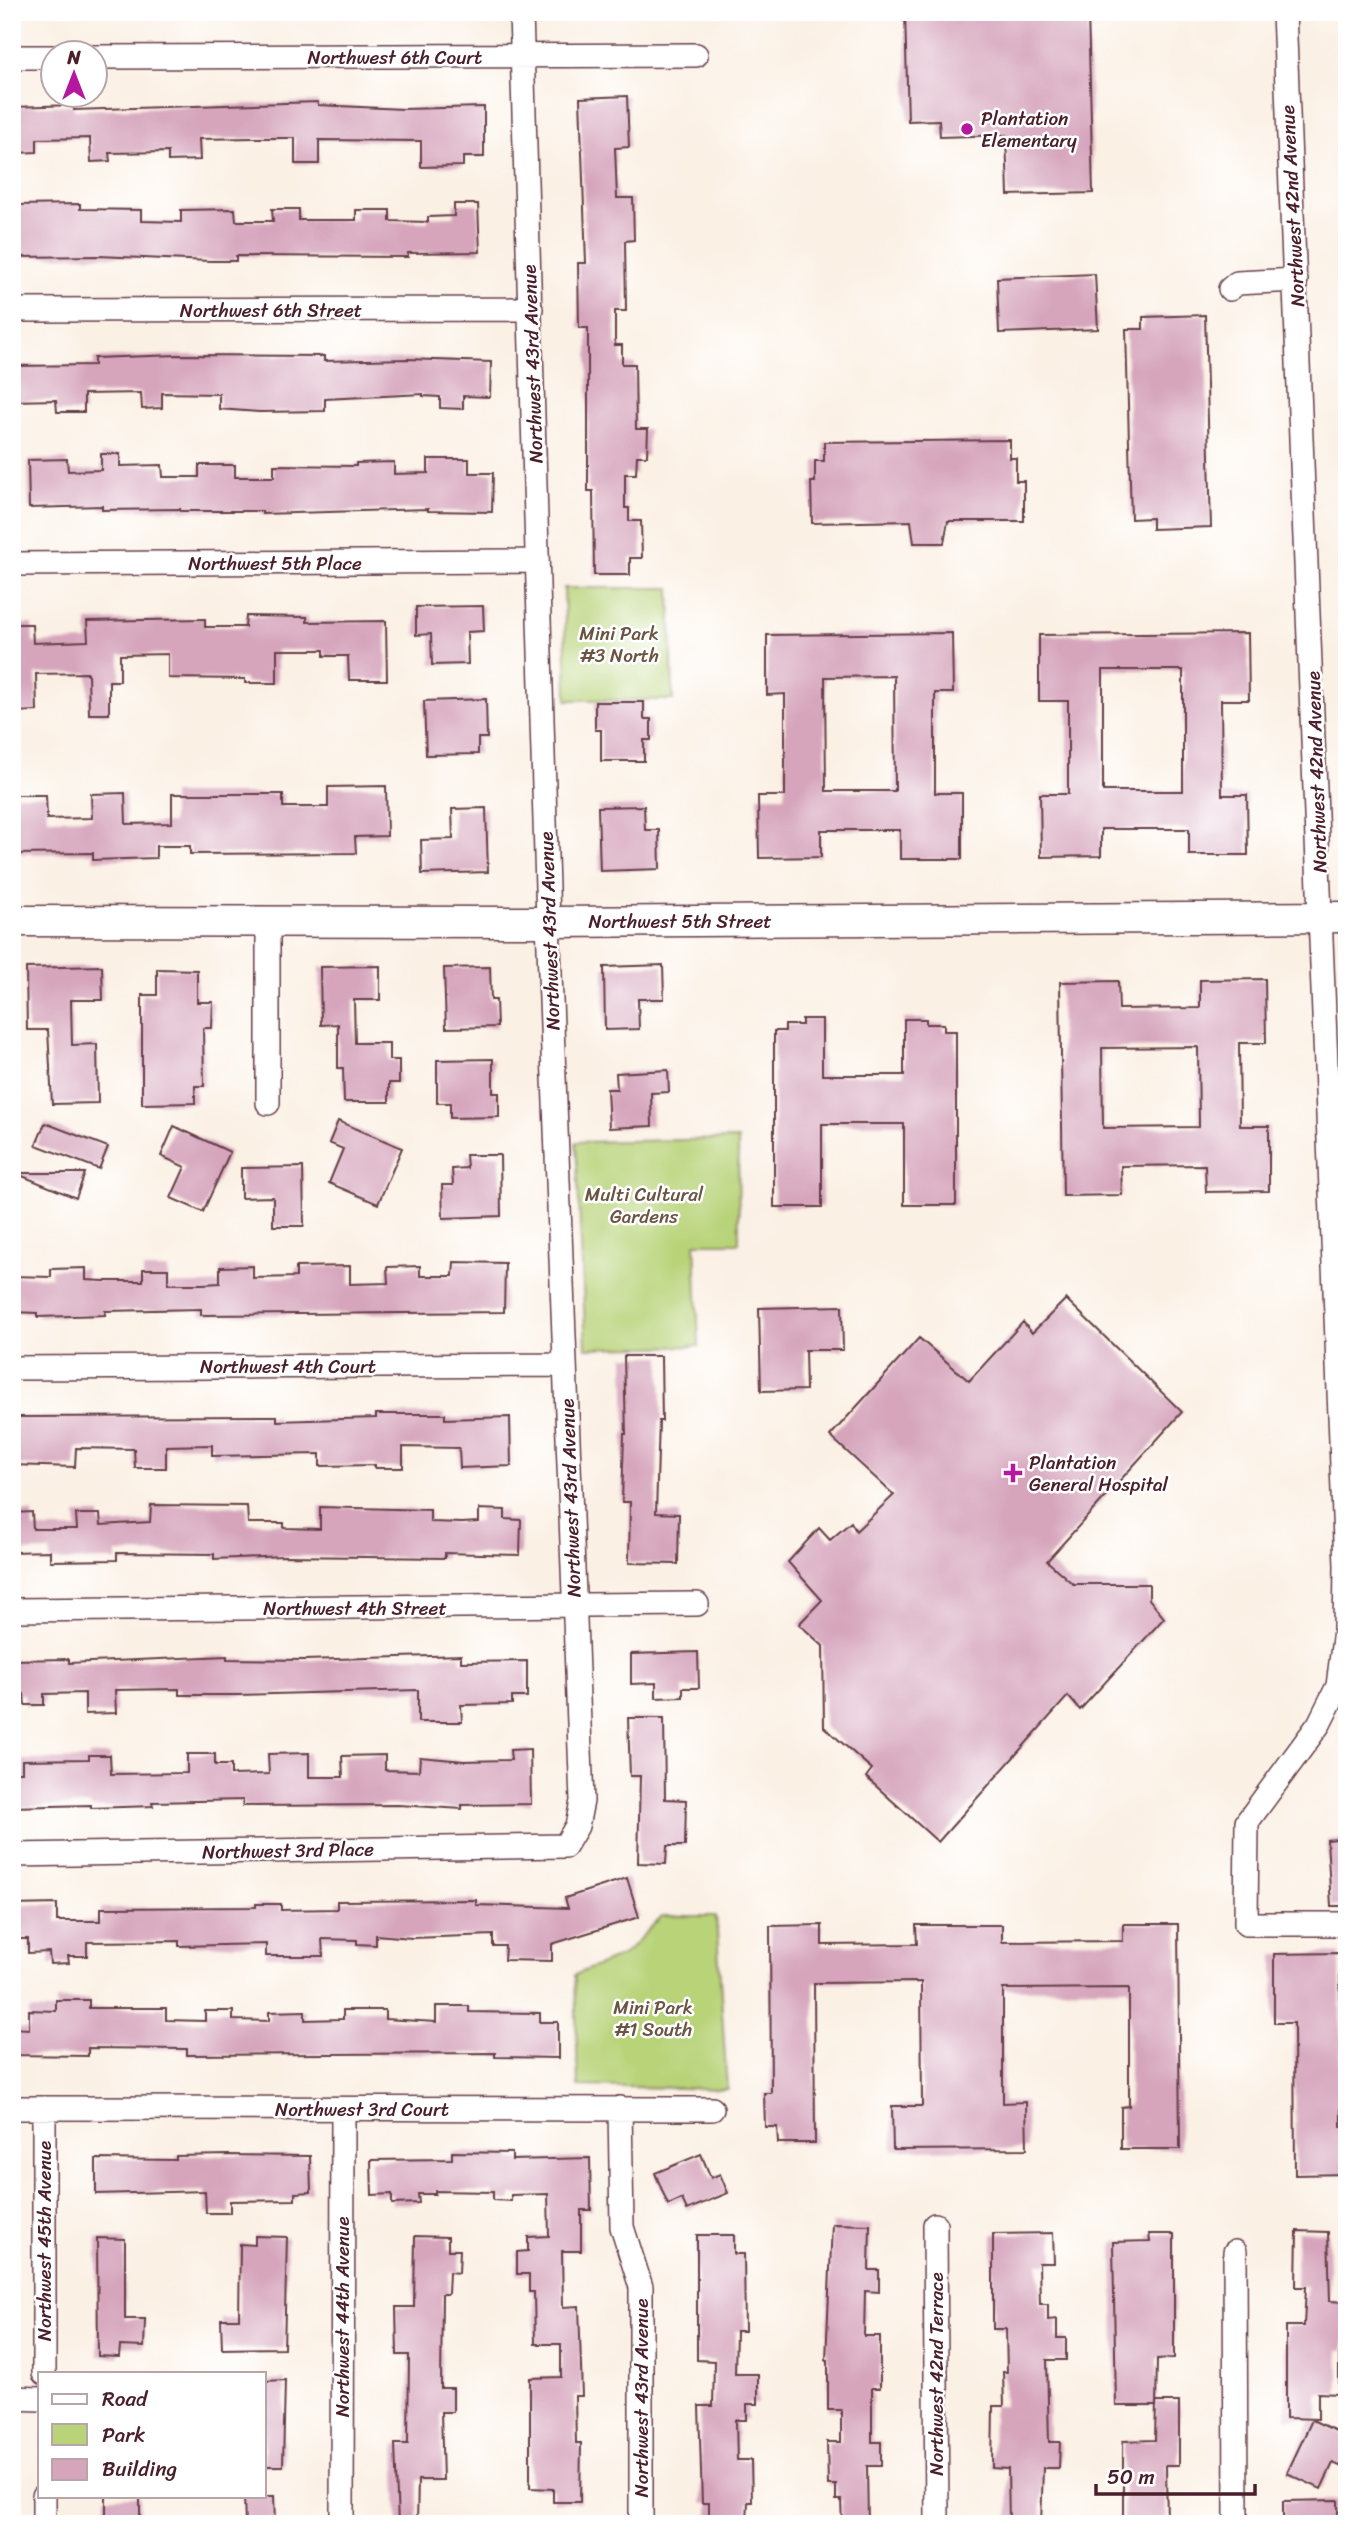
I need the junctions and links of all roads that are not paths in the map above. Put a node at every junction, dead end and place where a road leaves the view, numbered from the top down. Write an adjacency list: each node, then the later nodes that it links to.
1 (522, 12): 7 (street, Northwest 43rd Avenue)
2 (1284, 12): 8 (street, Northwest 42nd Avenue)
3 (696, 55): 7 (street, Northwest 6th Court)
4 (12, 57): 5 (street)
5 (38, 57)
6 (108, 57): 7 (street, Northwest 6th Court)
7 (523, 57): 10 (street, Northwest 43rd Avenue)
8 (1296, 280): 9 (street); 14 (street, Northwest 42nd Avenue)
9 (1230, 289)
10 (531, 309): 11 (street, Northwest 6th Street); 12 (street, Northwest 43rd Avenue)
11 (12, 310)
12 (537, 561): 13 (street, Northwest 5th Place); 17 (street, Northwest 43rd Avenue)
13 (12, 564)
14 (1334, 917): 17 (street, Northwest 5th Street); 21 (street, Northwest 42nd Avenue)
15 (12, 921): 16 (street, Northwest 5th Street)
16 (268, 921): 17 (street, Northwest 5th Street); 18 (street)
17 (548, 922): 19 (street, Northwest 43rd Avenue)
18 (268, 1103)
19 (565, 1365): 20 (street, Northwest 4th Court); 23 (street, Northwest 43rd Avenue)
20 (12, 1367)
21 (1347, 1566): 27 (street, Northwest 42nd Avenue)
22 (697, 1604): 23 (street, Northwest 4th Street)
23 (574, 1607): 24 (street, Northwest 4th Street); 25 (street, Northwest 43rd Avenue)
24 (12, 1610)
25 (565, 1846): 26 (street, Northwest 3rd Place)
26 (12, 1855)
27 (1347, 1924)
28 (12, 2108): 29 (street, Northwest 3rd Court)
29 (44, 2108): 32 (street, Northwest 3rd Court); 35 (street, Northwest 45th Avenue)
30 (620, 2108): 31 (street, Northwest 3rd Court); 32 (street, Northwest 3rd Court); 41 (street, Northwest 43rd Avenue)
31 (712, 2109)
32 (342, 2110): 40 (street, Northwest 44th Avenue)
33 (935, 2225): 42 (street, Northwest 42nd Terrace)
34 (1236, 2252): 43 (street)
35 (44, 2372)
36 (12, 2398): 37 (street)
37 (38, 2399)
38 (44, 2498): 39 (street)
39 (44, 2524)
40 (342, 2524)
41 (641, 2524)
42 (937, 2524)
43 (1236, 2524)

